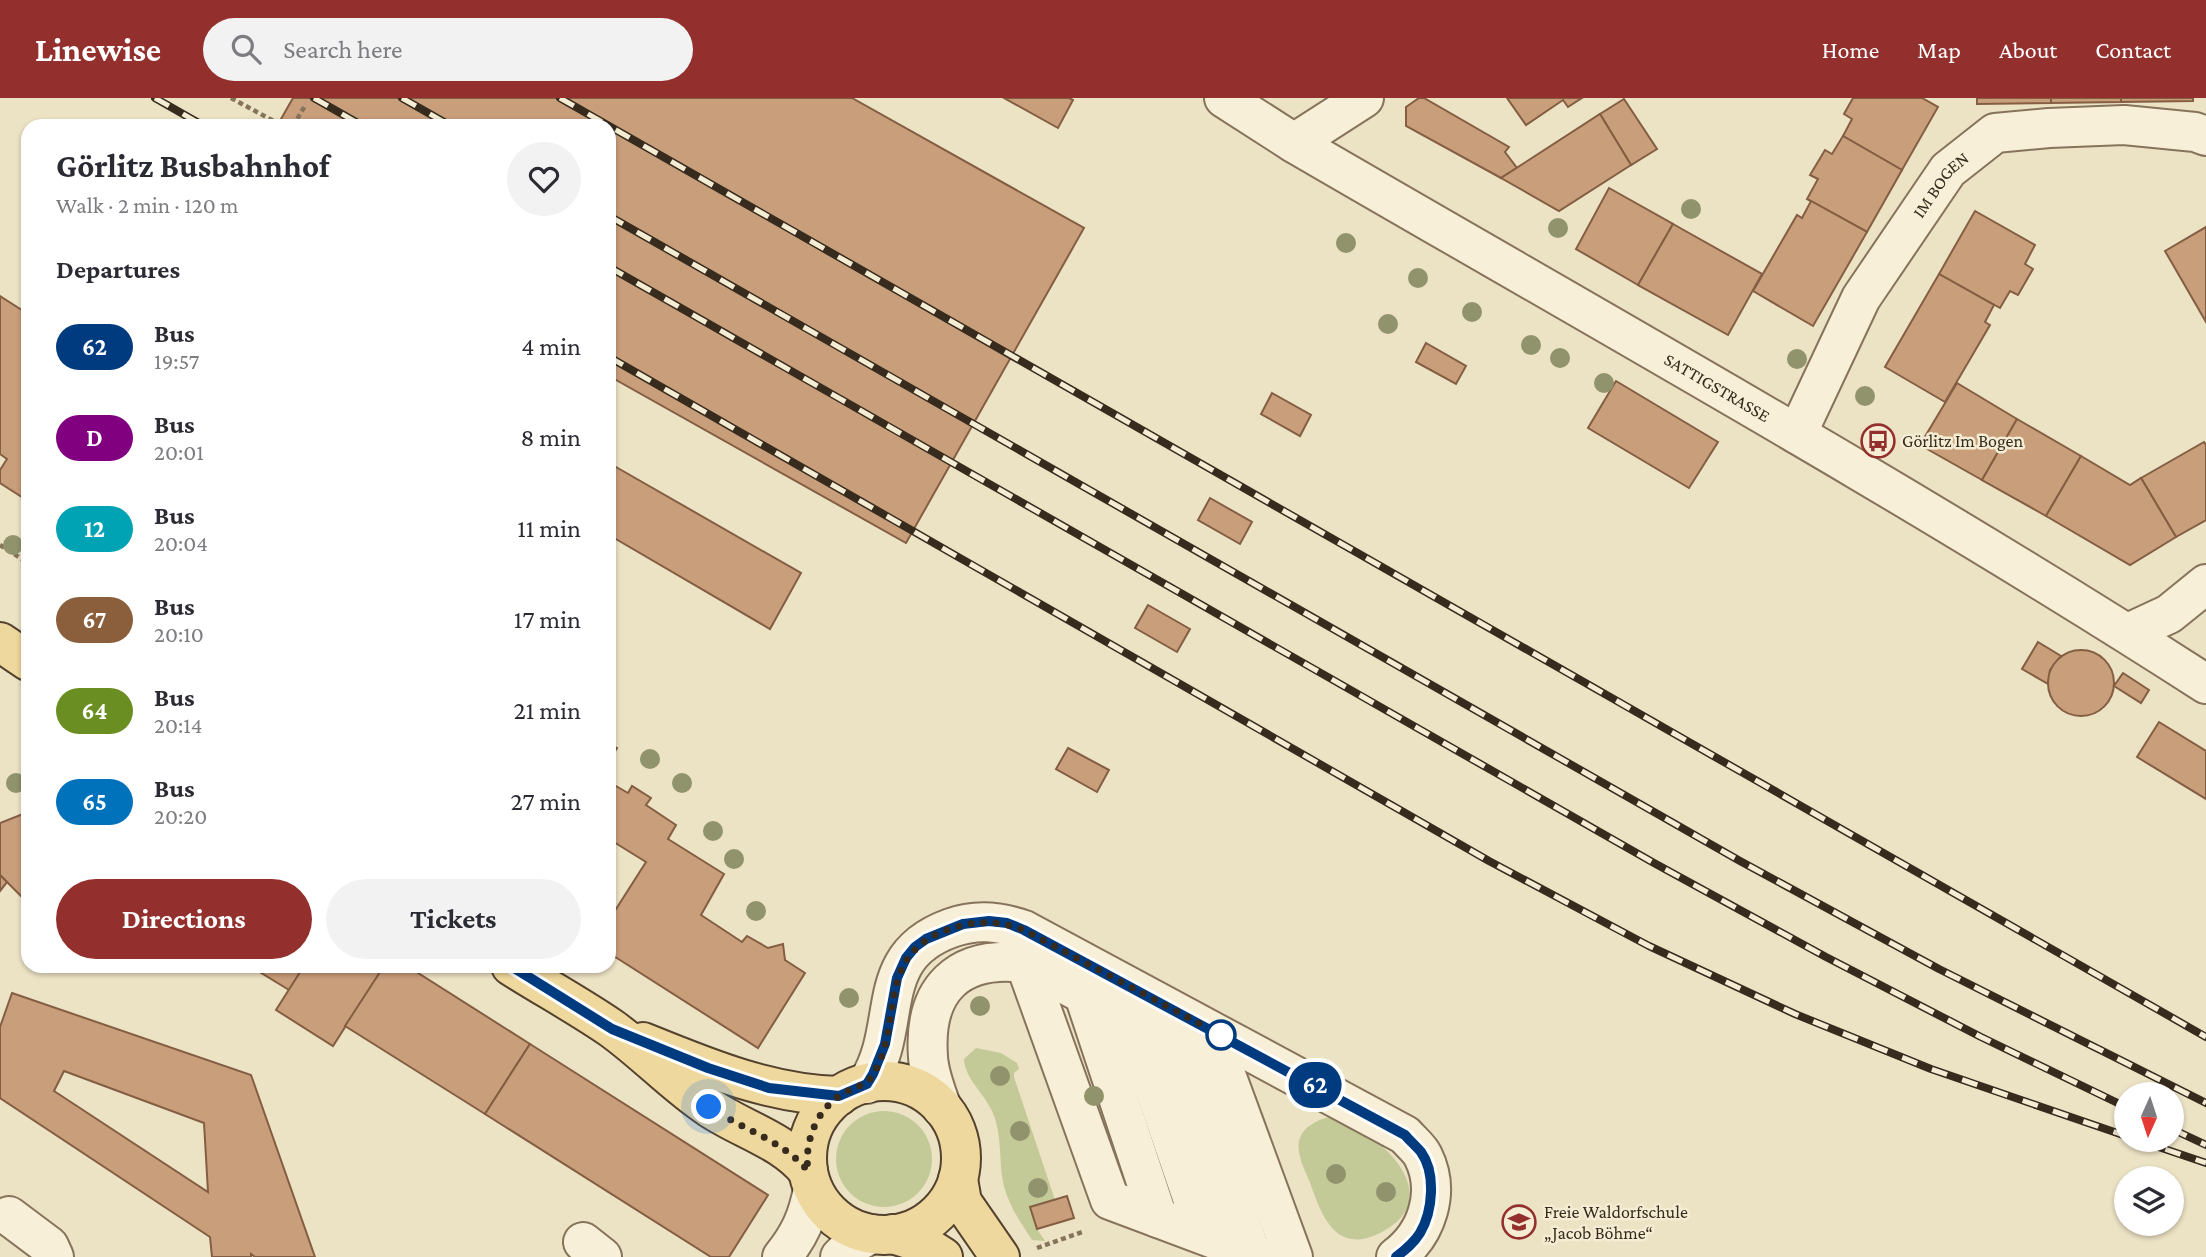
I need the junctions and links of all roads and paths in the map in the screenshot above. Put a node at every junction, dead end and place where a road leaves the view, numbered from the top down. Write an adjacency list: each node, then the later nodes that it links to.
1 (231, 98): 5 (path)
2 (1224, 98): 8 (street, SATTIGSTRASSE)
3 (1364, 98): 8 (street)
4 (306, 104): 6 (path)
5 (270, 119)
6 (297, 119)
7 (2206, 136): 9 (street, IM BOGEN)
8 (1294, 143): 9 (street, SATTIGSTRASSE)
9 (1797, 435): 13 (street, SATTIGSTRASSE)
10 (0, 545): 11 (path)
11 (21, 558)
12 (2206, 584): 13 (street)
13 (2128, 634): 14 (street, SATTIGSTRASSE)
14 (2201, 675)
15 (1025, 963): 17 (street); 22 (street); 26 (street)
16 (524, 973): 19 (main road)
17 (1084, 995): 18 (street); 26 (street)
18 (1131, 1020): 20 (street); 29 (street)
19 (612, 1029): 21 (main road); 24 (main road)
20 (1178, 1044): 31 (street); 36 (street)
21 (853, 1090): 22 (main road); 24 (main road); 37 (street)
22 (942, 1108): 23 (main road)
23 (958, 1179): 28 (main road); 30 (main road)
24 (811, 1180): 28 (main road); 33 (street)
25 (9, 1216): 32 (street)
26 (1158, 1218): 29 (street)
27 (1097, 1228): 30 (path)
28 (882, 1234): 34 (street); 35 (main road)
29 (1205, 1235): 31 (street)
30 (1013, 1254)
31 (1257, 1255)
32 (54, 1257)
33 (782, 1257)
34 (840, 1257)
35 (943, 1257)
36 (1293, 1257)
37 (1396, 1257)

